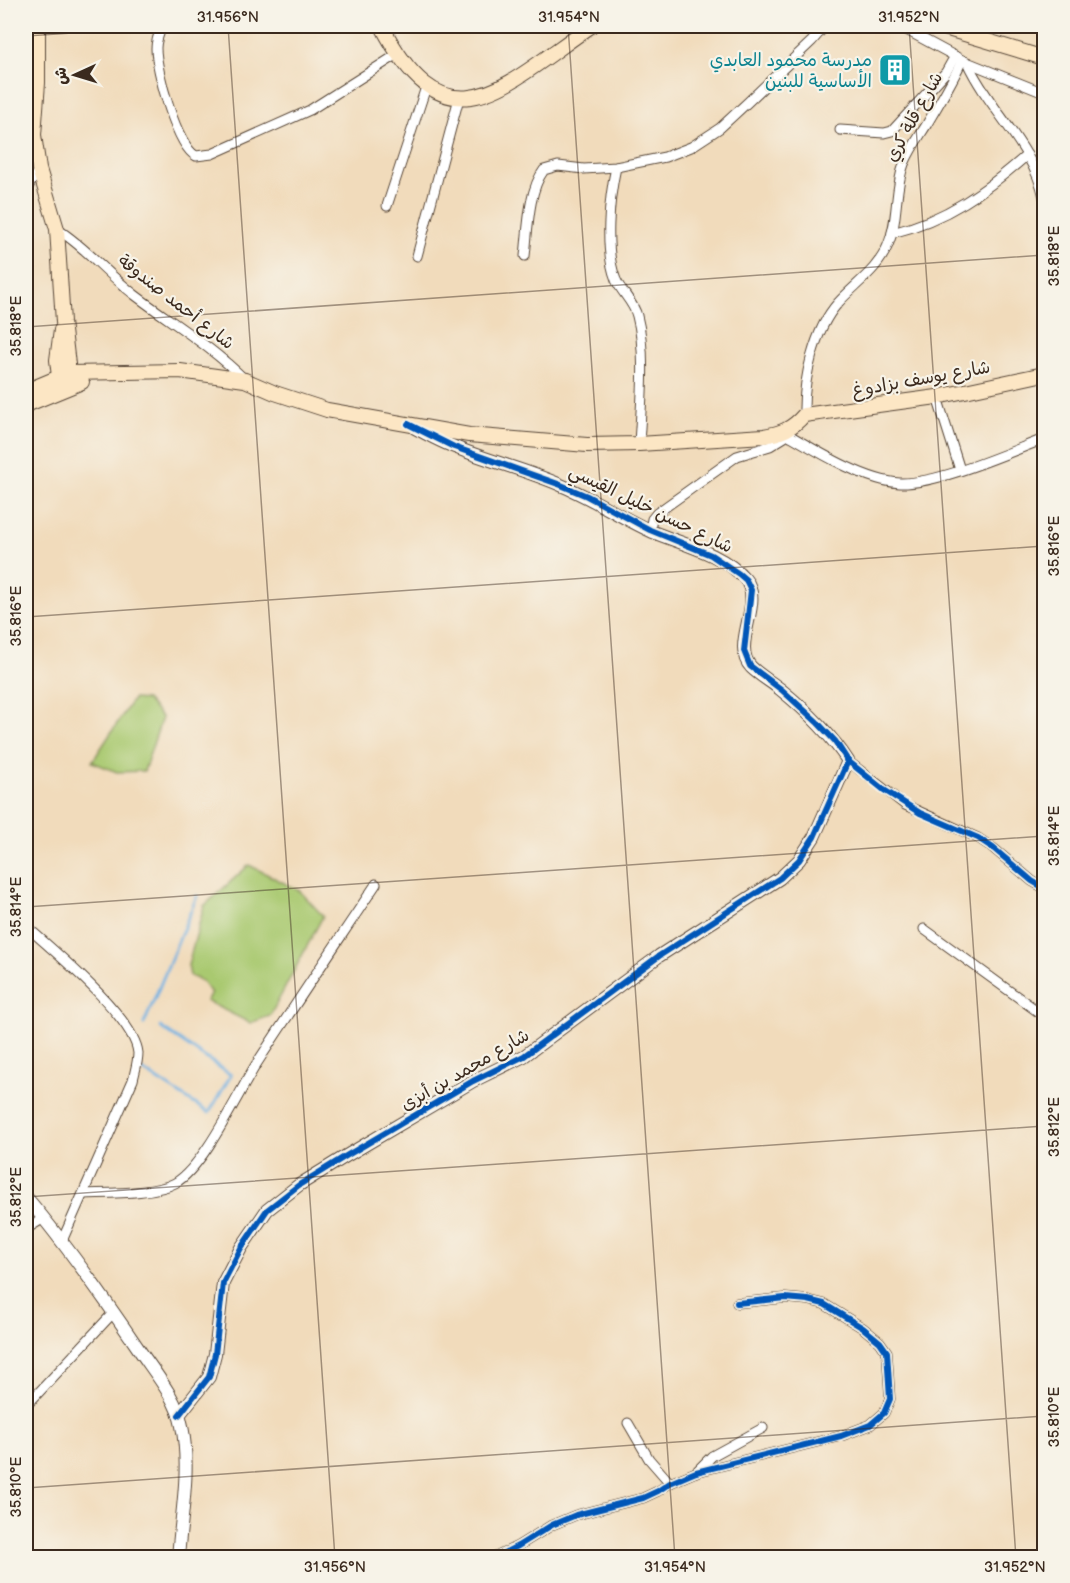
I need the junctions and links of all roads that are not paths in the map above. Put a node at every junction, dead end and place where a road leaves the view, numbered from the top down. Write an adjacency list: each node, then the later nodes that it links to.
1 (38, 26): 17 (main road)
2 (162, 26): 8 (street)
3 (382, 26): 8 (main road)
4 (591, 26): 13 (main road)
5 (825, 26): 16 (street)
6 (899, 26): 10 (street, شارع قلة كري)
7 (938, 26): 9 (main road)
8 (398, 54): 11 (main road)
9 (1044, 58)
10 (961, 59): 12 (street); 14 (street); 15 (street); 22 (street, شارع قلة كري)
11 (427, 84): 13 (main road); 20 (street)
12 (1044, 93)
13 (459, 98): 23 (street)
14 (840, 130)
15 (1027, 154): 19 (street); 22 (street)
16 (616, 167): 24 (street); 35 (street)
17 (39, 169): 18 (street); 21 (main road)
18 (26, 190)
19 (1044, 197)
20 (387, 206)
21 (57, 229): 26 (street, شارع أحمد صندوقة); 27 (main road)
22 (892, 233): 31 (street, شارع قلة كري)
23 (417, 256)
24 (525, 256)
25 (1044, 374): 29 (main road, شارع يوسف بزادوغ)
26 (244, 380): 27 (main road, شارع حسن خليل القيسي); 32 (main road, شارع حسن خليل القيسي)
27 (65, 381): 28 (main road); 30 (main road)
28 (26, 391)
29 (937, 397): 31 (main road, شارع يوسف بزادوغ); 36 (street)
30 (26, 405)
31 (804, 415): 33 (main road)
32 (408, 424): 35 (main road, شارع حسن خليل القيسي); 37 (street, شارع حسن خليل القيسي)
33 (786, 433): 35 (main road, شارع حسن خليل القيسي); 36 (street); 37 (street)
34 (1044, 439): 36 (street)
35 (639, 444)
36 (960, 470)
37 (650, 530): 38 (street, شارع حسن خليل القيسي)
38 (848, 761): 40 (street, شارع حسن خليل القيسي); 52 (street, شارع محمد بن أبزى)
39 (376, 884): 44 (street)
40 (1044, 888)
41 (26, 926): 44 (street)
42 (924, 929): 43 (street)
43 (1044, 1016)
44 (84, 1194): 48 (street)
45 (26, 1197): 46 (street)
46 (44, 1218): 47 (street); 48 (street)
47 (26, 1229)
48 (62, 1241): 50 (street)
49 (736, 1303): 55 (street)
50 (114, 1312): 51 (street); 52 (street)
51 (26, 1406)
52 (179, 1414): 57 (street)
53 (628, 1423): 56 (street)
54 (763, 1428): 55 (street)
55 (696, 1472): 56 (street)
56 (670, 1483): 58 (street)
57 (178, 1557)
58 (494, 1557)

